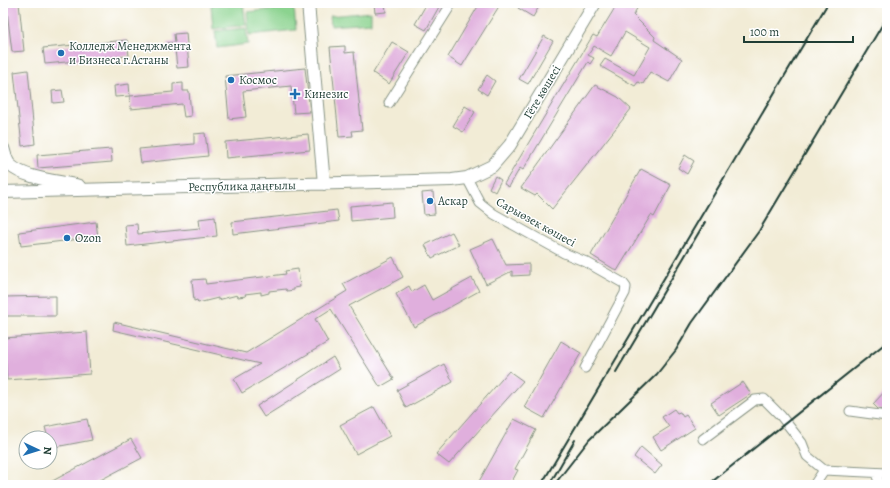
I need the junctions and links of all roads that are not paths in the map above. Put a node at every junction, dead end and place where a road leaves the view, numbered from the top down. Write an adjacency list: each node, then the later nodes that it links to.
1 (308, 3): 8 (main road)
2 (452, 3): 4 (street)
3 (595, 3): 6 (main road, Гёте көшесі)
4 (390, 103)
5 (3, 148): 10 (main road)
6 (480, 173): 7 (main road, Республика даңғылы)
7 (467, 178): 8 (main road, Республика даңғылы); 12 (street, Сарыөзек көшесі)
8 (324, 184): 10 (main road, Республика даңғылы)
9 (3, 187): 11 (main road)
10 (97, 190): 11 (main road, Республика даңғылы)
11 (3, 192)
12 (585, 368)
13 (850, 411): 14 (street)
14 (887, 416)
15 (703, 439): 16 (street)
16 (824, 470): 17 (street); 19 (street)
17 (876, 473): 18 (street); 20 (street)
18 (887, 473)
19 (814, 485)
20 (880, 485)

